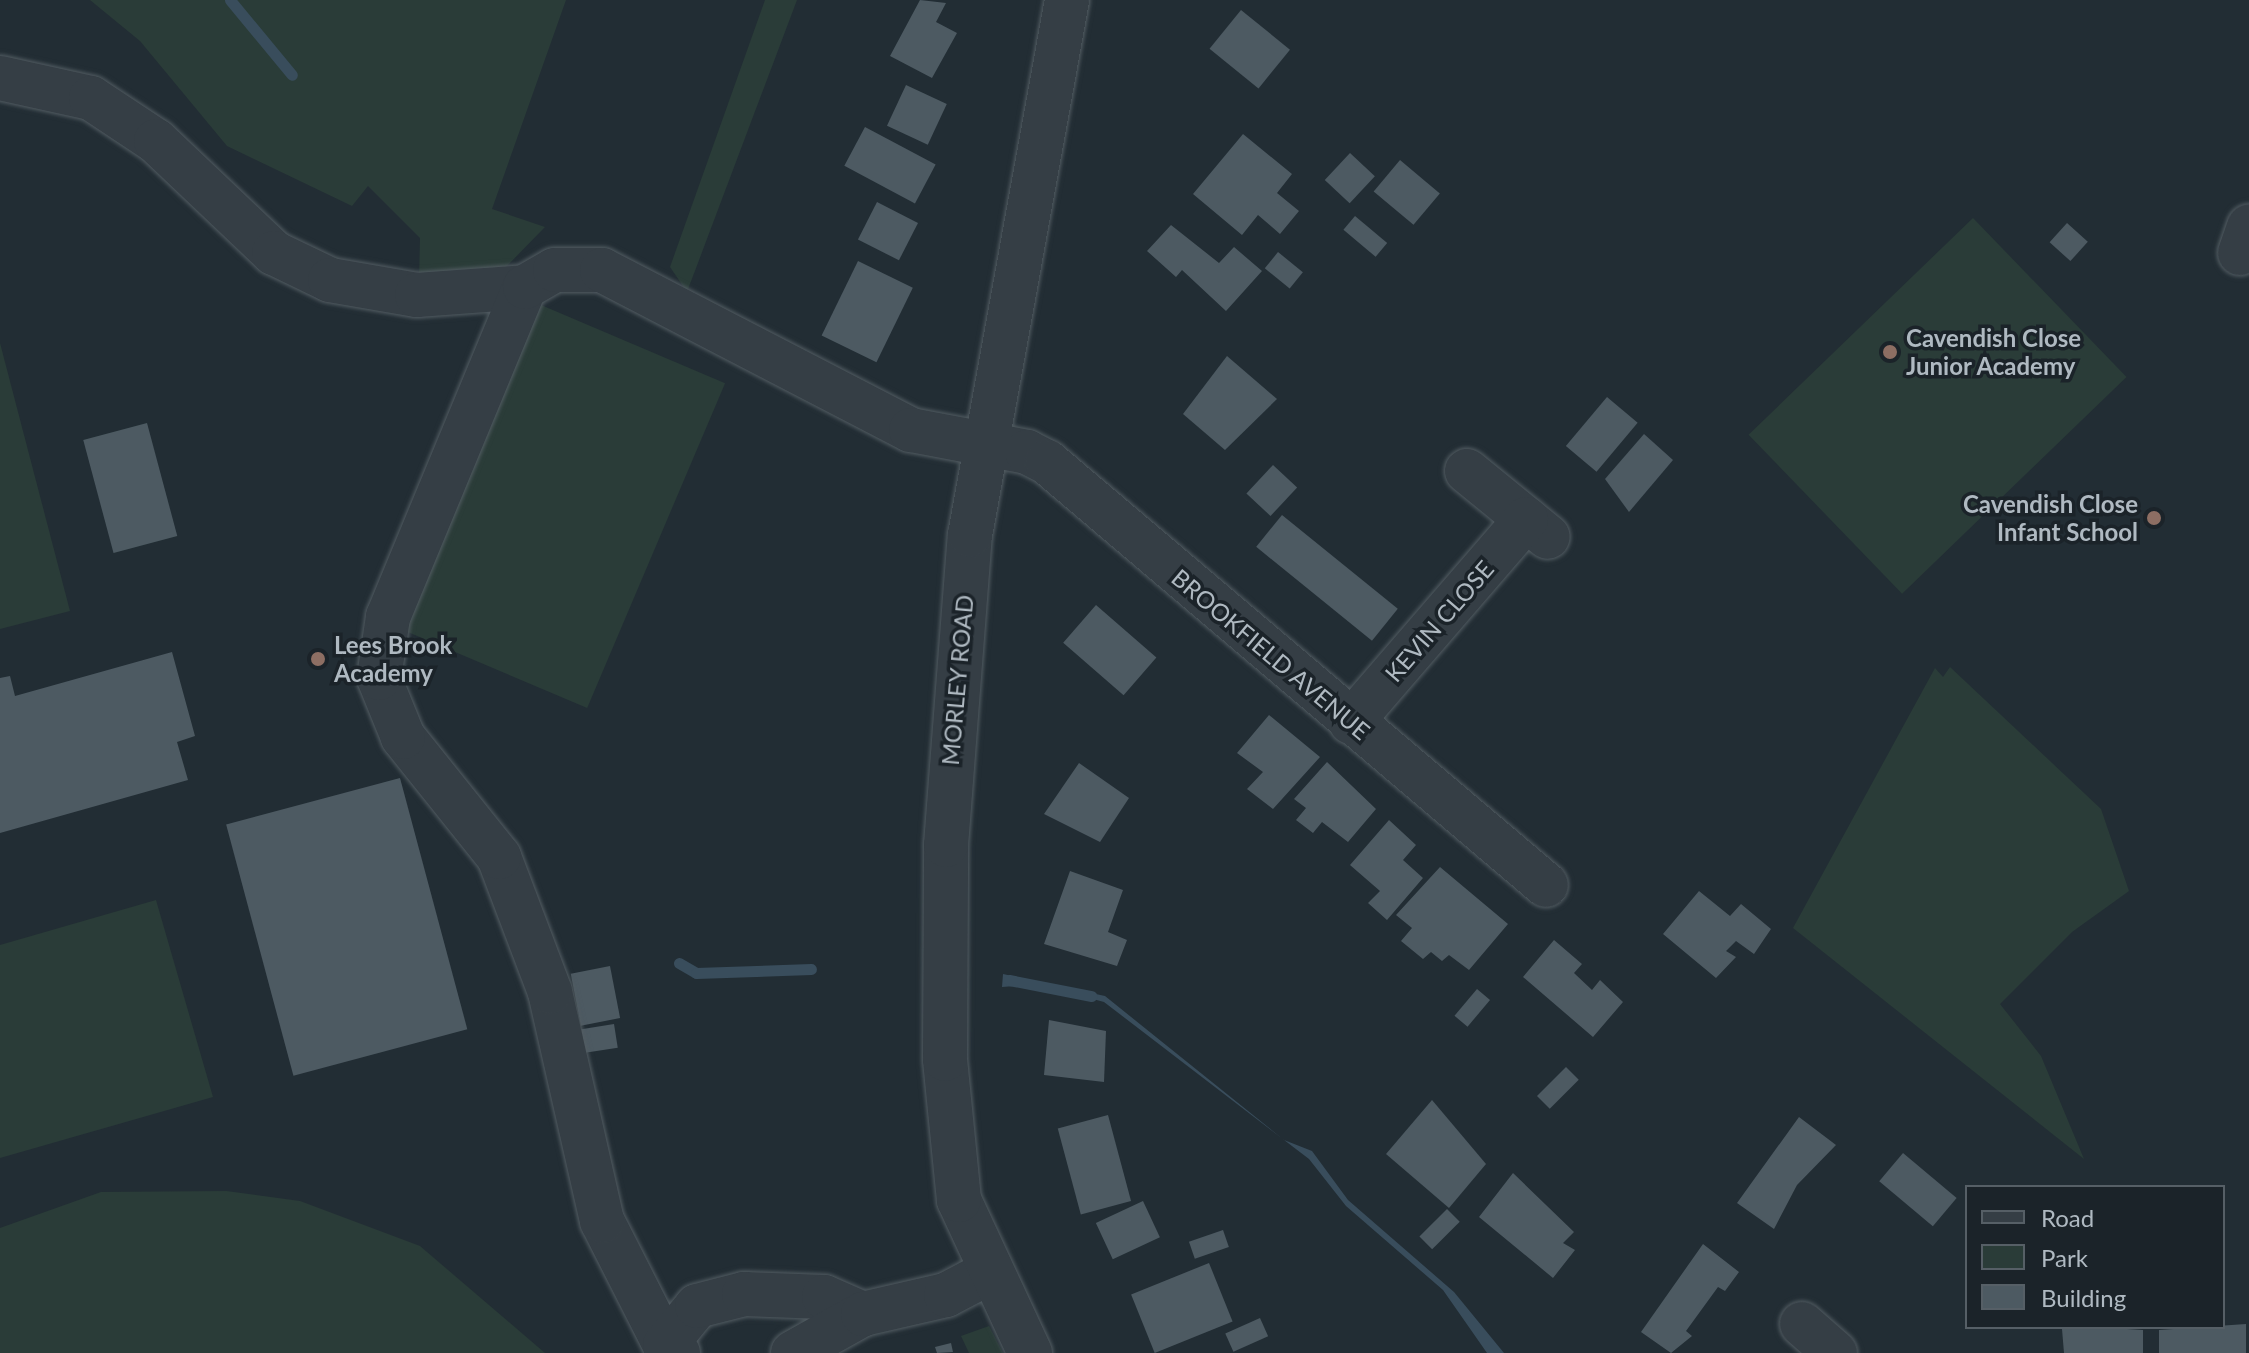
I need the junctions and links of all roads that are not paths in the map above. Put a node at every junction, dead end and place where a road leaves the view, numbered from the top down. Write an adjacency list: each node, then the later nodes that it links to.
1 (1067, 0): 4 (street, MORLEY ROAD)
2 (0, 78): 3 (street)
3 (525, 287): 4 (street, BROOKFIELD AVENUE); 11 (street)
4 (986, 445): 6 (street, BROOKFIELD AVENUE); 8 (street, MORLEY ROAD)
5 (1467, 471): 6 (street, KEVIN CLOSE)
6 (1351, 722): 7 (street, BROOKFIELD AVENUE)
7 (1546, 885)
8 (990, 1272): 9 (street); 13 (street, MORLEY ROAD)
9 (863, 1314): 11 (street); 12 (street)
10 (1802, 1324): 14 (street)
11 (672, 1349)
12 (793, 1353)
13 (1030, 1353)
14 (1835, 1353)

